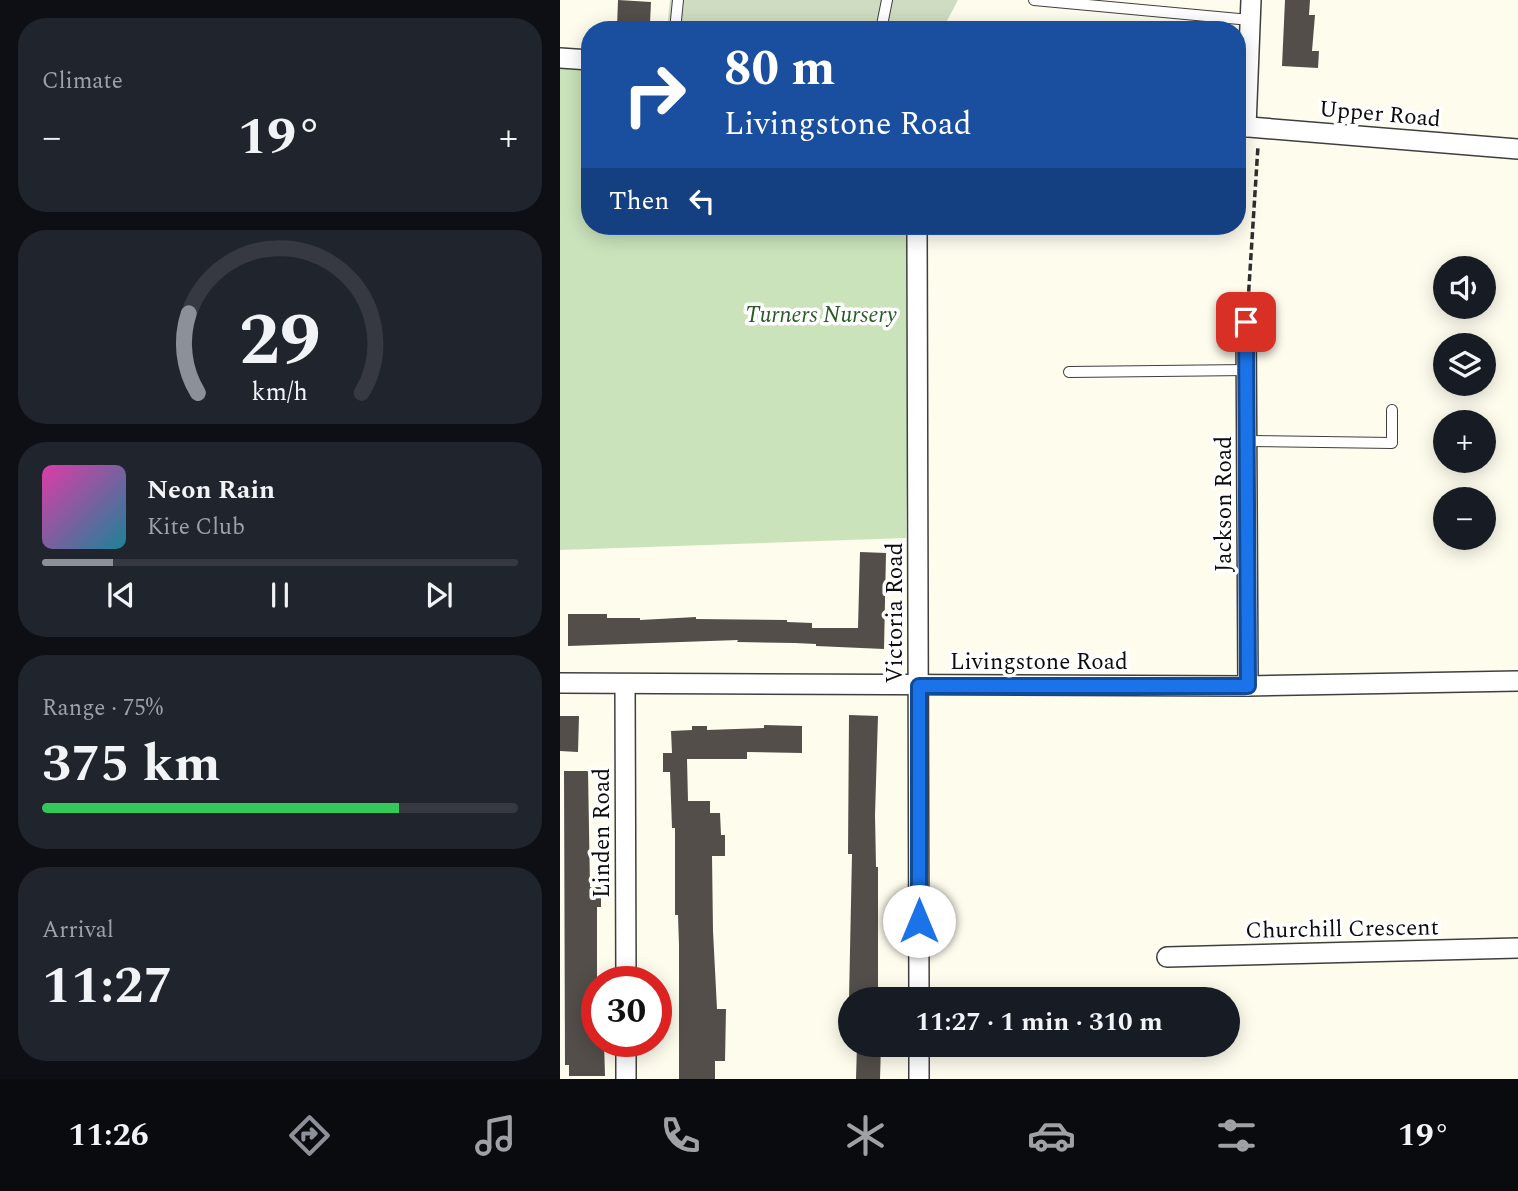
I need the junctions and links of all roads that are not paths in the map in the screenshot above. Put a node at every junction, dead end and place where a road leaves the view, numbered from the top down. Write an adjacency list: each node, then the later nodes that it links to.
1 (678, 0): 6 (lane)
2 (887, 0): 7 (lane)
3 (1034, 0): 5 (lane)
4 (1251, 0): 5 (street)
5 (1250, 20): 10 (street)
6 (676, 21)
7 (883, 21)
8 (560, 58): 9 (street)
9 (581, 59)
10 (1248, 127): 11 (street, Upper Road)
11 (1518, 149)
12 (916, 235): 21 (street, Victoria Road)
13 (1246, 322): 14 (street, Jackson Road)
14 (1247, 370): 15 (lane); 17 (street, Jackson Road)
15 (1069, 372)
16 (1392, 410): 17 (lane)
17 (1247, 440): 22 (street, Jackson Road)
18 (1518, 681): 22 (street, Livingstone Road)
19 (560, 683): 20 (street, Livingstone Road)
20 (625, 684): 21 (street, Livingstone Road); 25 (street, Linden Road)
21 (919, 686): 22 (street, Livingstone Road); 26 (street, Victoria Road)
22 (1248, 686)
23 (1518, 948): 24 (street, Churchill Crescent)
24 (1167, 957)
25 (626, 966)
26 (919, 987)
27 (626, 1057): 29 (street)
28 (919, 1057): 30 (street)
29 (626, 1079)
30 (919, 1079)

